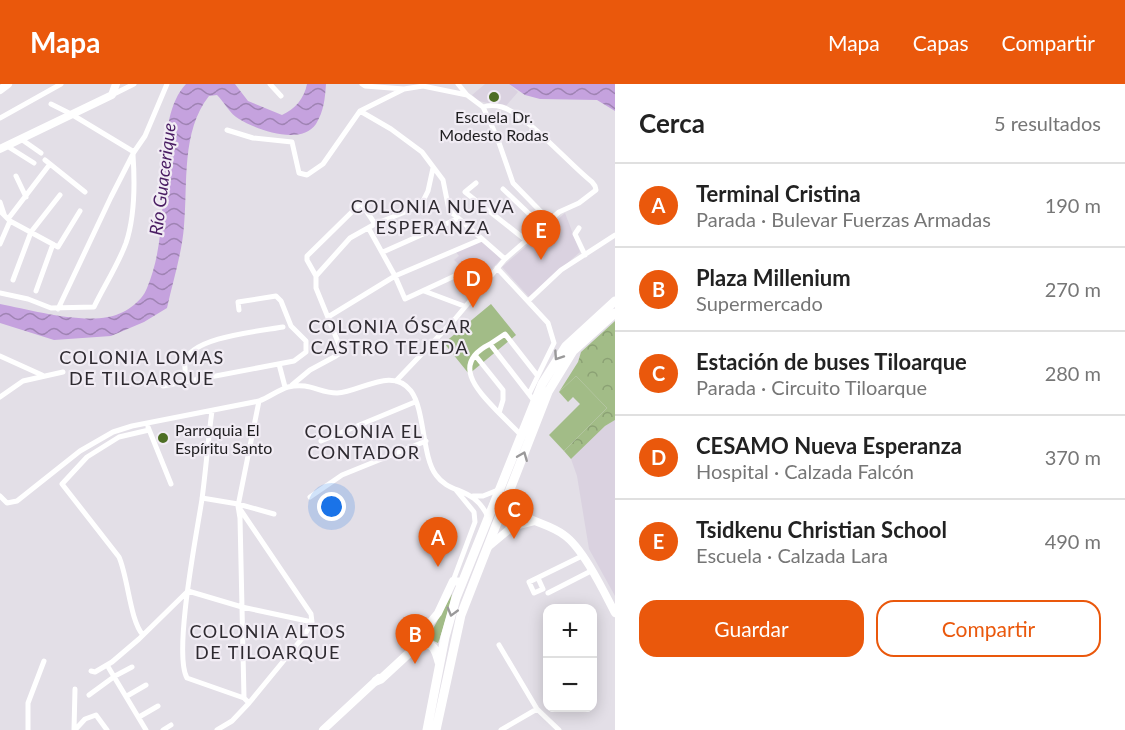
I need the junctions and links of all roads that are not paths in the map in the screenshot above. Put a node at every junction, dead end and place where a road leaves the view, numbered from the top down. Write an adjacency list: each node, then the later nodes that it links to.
1 (8, 84): 12 (street)
2 (61, 84): 20 (street)
3 (116, 84): 13 (street)
4 (134, 84): 13 (street)
5 (167, 84): 25 (street)
6 (270, 84): 15 (street)
7 (362, 84): 9 (street)
8 (458, 84): 14 (street)
9 (385, 86): 11 (street)
10 (412, 86): 11 (street); 14 (street)
11 (404, 89): 18 (street)
12 (0, 90)
13 (112, 94): 19 (street)
14 (467, 95): 17 (street)
15 (281, 96)
16 (51, 104): 19 (street)
17 (483, 107): 38 (street); 38 (street)
18 (360, 111): 21 (street); 27 (street)
19 (71, 114): 22 (street); 25 (street)
20 (0, 118)
21 (227, 130)
22 (21, 139): 23 (street); 24 (street)
23 (3, 147): 26 (street)
24 (41, 153)
25 (134, 153): 63 (street); 63 (street)
26 (34, 163)
27 (433, 168): 37 (street); 39 (street)
28 (16, 176): 33 (street)
29 (476, 183): 46 (street)
30 (502, 189): 40 (street)
31 (85, 192): 33 (street)
32 (60, 195): 43 (street)
33 (26, 197): 36 (street)
34 (0, 202): 36 (street)
35 (80, 211): 48 (street)
36 (6, 216): 43 (street); 47 (street)
37 (458, 219): 45 (street); 49 (street)
38 (550, 221): 40 (street)
39 (375, 224): 42 (street); 53 (street)
40 (543, 227): 46 (street)
41 (579, 228): 50 (street)
42 (369, 229): 49 (street); 53 (street)
43 (31, 232): 48 (street); 55 (street)
44 (615, 235): 50 (street)
45 (482, 239): 51 (street); 54 (street)
46 (527, 241): 51 (street)
47 (0, 244)
48 (53, 244): 57 (street)
49 (383, 252): 54 (street)
50 (585, 255): 60 (street)
51 (505, 259): 52 (street)
52 (497, 268): 56 (street); 60 (street)
53 (316, 276): 66 (street)
54 (395, 276): 58 (street); 66 (street)
55 (13, 280)
56 (480, 288): 58 (street); 62 (street)
57 (36, 291)
58 (424, 291): 62 (street)
59 (0, 293): 63 (street)
60 (528, 300): 73 (street)
61 (615, 301): 80 (highway, one-way to 80)
62 (464, 306): 76 (street)
63 (58, 309)
64 (239, 310): 71 (street)
65 (615, 313): 93 (highway, one-way to 65)
66 (328, 317): 78 (street)
67 (283, 327): 75 (street)
68 (490, 344): 69 (street); 73 (street); 80 (street)
69 (475, 355): 84 (street); 84 (street)
70 (0, 356): 74 (street)
71 (279, 364): 75 (street); 78 (street)
72 (63, 372): 74 (street)
73 (537, 375): 80 (street)
74 (43, 376): 79 (street)
75 (187, 381): 77 (street)
76 (396, 381): 78 (street); 82 (street)
77 (164, 386)
78 (288, 387): 81 (street)
79 (0, 397)
80 (532, 398): 87 (highway)
81 (260, 401): 83 (street); 98 (street)
82 (416, 402): 88 (street); 89 (street)
83 (212, 411): 85 (street); 97 (street)
84 (499, 413): 87 (street)
85 (146, 423): 86 (street); 94 (street)
86 (149, 430): 90 (street); 112 (street)
87 (521, 435): 92 (highway)
88 (321, 441)
89 (426, 441): 91 (street); 96 (street)
90 (171, 484)
91 (455, 489): 95 (street); 106 (street)
92 (499, 489): 95 (street); 100 (highway)
93 (510, 490): 101 (street); 102 (highway)
94 (0, 496)
95 (472, 496): 100 (street)
96 (310, 497)
97 (202, 498): 98 (street); 107 (street)
98 (238, 505): 99 (street); 109 (street); 111 (street)
99 (274, 514)
100 (489, 518): 106 (highway)
101 (535, 522): 102 (street); 103 (street)
102 (486, 550): 139 (highway)
103 (582, 556): 104 (street); 105 (street)
104 (591, 571): 108 (street); 110 (street)
105 (538, 578)
106 (458, 582): 115 (highway, one-way to 115); 120 (street)
107 (188, 591): 109 (street); 112 (street); 125 (street)
108 (549, 593)
109 (242, 607): 111 (street); 125 (street)
110 (615, 613)
111 (312, 622): 126 (street)
112 (143, 635): 116 (street)
113 (499, 645): 128 (street)
114 (44, 662): 131 (street)
115 (440, 664): 120 (highway); 138 (highway)
116 (107, 665): 118 (street); 119 (street)
117 (132, 667): 119 (street)
118 (91, 671)
119 (115, 676): 123 (street); 124 (street)
120 (376, 681): 137 (street)
121 (146, 685): 124 (street)
122 (75, 689): 132 (street)
123 (89, 695)
124 (127, 696): 129 (street)
125 (244, 698): 126 (street)
126 (249, 703): 136 (street)
127 (158, 706): 129 (street)
128 (537, 709): 140 (street); 141 (street)
129 (139, 717): 134 (street)
130 (171, 725): 135 (street)
131 (28, 730)
132 (75, 730): 133 (street)
133 (107, 730)
134 (146, 730)
135 (163, 730)
136 (217, 730)
137 (323, 730)
138 (428, 730)
139 (436, 730)
140 (501, 730)
141 (559, 730)

